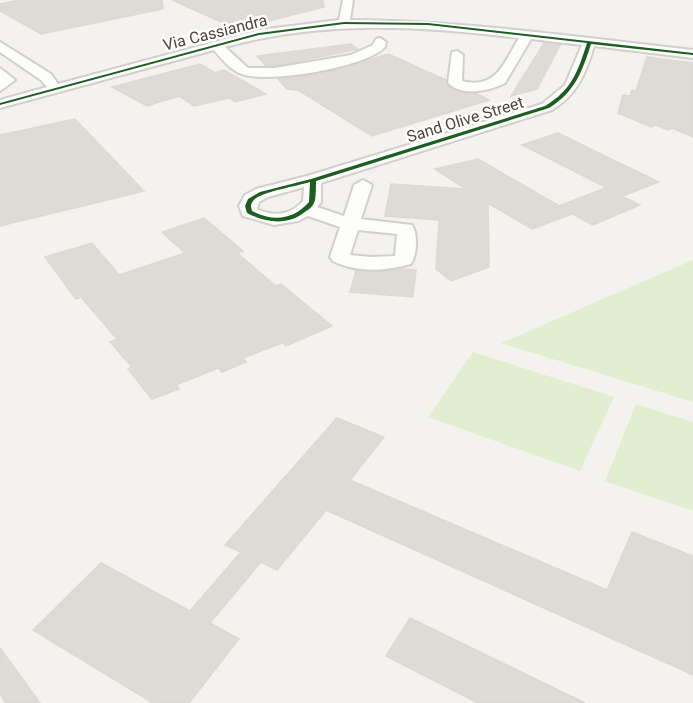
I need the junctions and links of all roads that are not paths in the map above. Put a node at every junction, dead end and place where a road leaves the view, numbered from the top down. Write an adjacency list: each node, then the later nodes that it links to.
1 (348, 0): 2 (street)
2 (344, 23): 3 (street, Via Cassiandra); 6 (street, Via Cassiandra)
3 (527, 35): 5 (street, Via Cassiandra); 10 (street)
4 (380, 42): 6 (street)
5 (589, 42): 8 (street, Via Cassiandra); 16 (street, Sand Olive Street)
6 (216, 45): 14 (street, Via Cassiandra)
7 (0, 46): 11 (street)
8 (693, 54)
9 (0, 55): 11 (street)
10 (457, 55)
11 (14, 56): 14 (street)
12 (0, 72): 13 (street)
13 (0, 87)
14 (55, 89): 15 (street, Via Cassiandra)
15 (0, 104)
16 (313, 180): 18 (street); 18 (street, Sand Olive Street)
17 (363, 185): 18 (street)
18 (307, 210)

